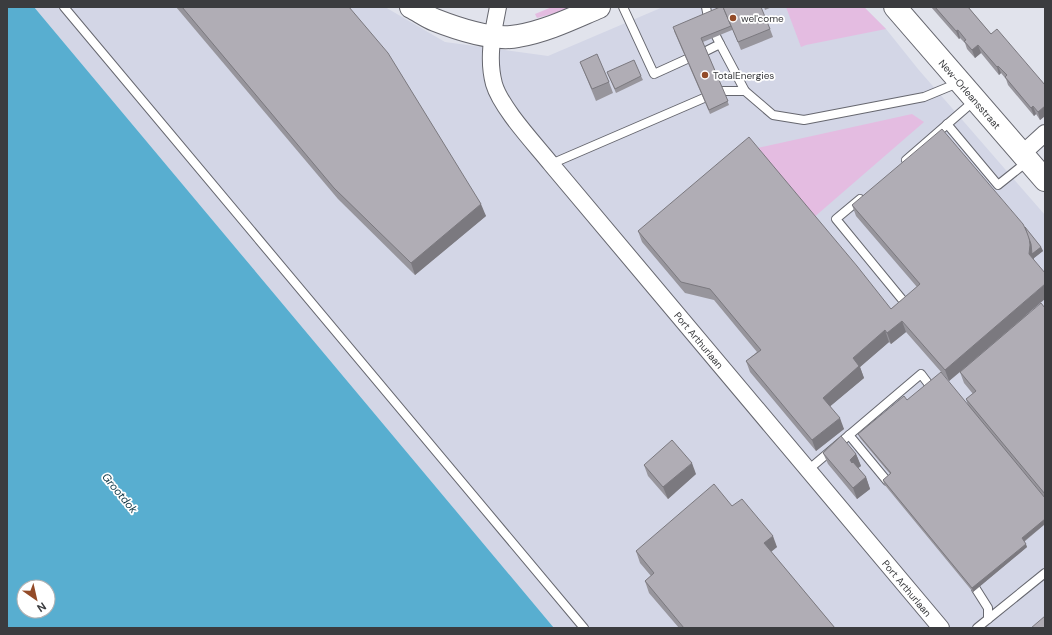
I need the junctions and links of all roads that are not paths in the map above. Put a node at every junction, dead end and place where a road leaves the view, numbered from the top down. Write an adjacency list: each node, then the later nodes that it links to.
1 (64, 7): 32 (lane)
2 (411, 7): 9 (main road)
3 (498, 7): 9 (street, Port Arthurlaan)
4 (599, 7): 9 (main road)
5 (623, 7): 11 (lane)
6 (706, 7): 8 (lane)
7 (895, 7): 12 (main road, New-Orleansstraat)
8 (708, 17)
9 (492, 37): 20 (street, Port Arthurlaan)
10 (706, 51): 14 (lane)
11 (687, 59)
12 (959, 82): 14 (lane); 16 (main road, New-Orleansstraat)
13 (723, 91): 14 (lane)
14 (745, 91)
15 (704, 98): 20 (lane)
16 (975, 100): 17 (lane); 19 (main road, New-Orleansstraat)
17 (947, 124): 19 (lane); 21 (lane)
18 (1045, 133): 19 (street)
19 (1025, 157): 22 (main road, New-Orleansstraat)
20 (551, 164): 27 (street, Port Arthurlaan)
21 (900, 164)
22 (1045, 180)
23 (865, 194): 24 (lane)
24 (905, 303)
25 (930, 386): 26 (lane)
26 (849, 435): 27 (lane); 28 (lane)
27 (808, 470): 33 (street, Port Arthurlaan)
28 (887, 481)
29 (1045, 573): 31 (lane)
30 (976, 590): 31 (lane)
31 (988, 619): 34 (lane)
32 (584, 628)
33 (941, 628)
34 (977, 628)

